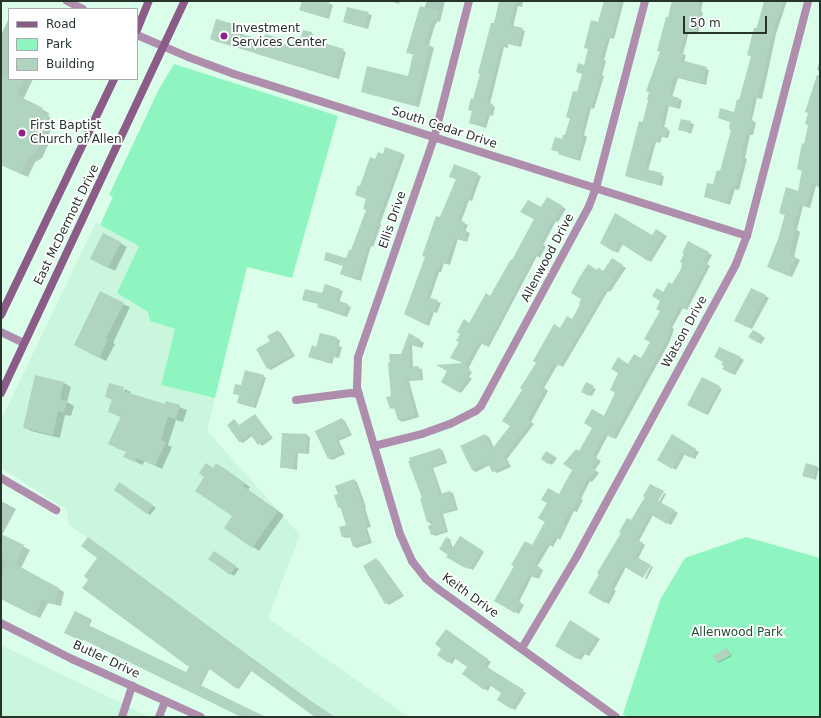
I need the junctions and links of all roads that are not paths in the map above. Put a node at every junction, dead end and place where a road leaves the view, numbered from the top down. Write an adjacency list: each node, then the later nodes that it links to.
1 (66, 1): 7 (street)
2 (149, 1): 8 (main road)
3 (185, 1): 10 (main road, East McDermott Drive)
4 (469, 1): 12 (street, Ellis Drive)
5 (645, 1): 13 (street, Allenwood Drive)
6 (808, 1): 14 (street, Watson Drive)
7 (81, 8)
8 (138, 28)
9 (138, 35): 10 (street, South Cedar Drive)
10 (164, 46): 12 (street, South Cedar Drive); 17 (main road, East McDermott Drive)
11 (114, 80): 15 (main road, East McDermott Drive)
12 (434, 138): 13 (street, South Cedar Drive); 19 (street, Ellis Drive)
13 (596, 188): 14 (street, South Cedar Drive); 21 (street, Allenwood Drive)
14 (747, 236): 25 (street, Watson Drive)
15 (1, 315)
16 (1, 332): 17 (street)
17 (24, 343): 18 (main road, East McDermott Drive)
18 (1, 393)
19 (358, 394): 20 (street); 21 (street, Ellis Drive)
20 (296, 400)
21 (374, 446): 25 (street, Keith Drive)
22 (1, 478): 23 (street)
23 (56, 510)
24 (1, 623): 26 (street, Butler Drive)
25 (522, 648): 31 (street, Keith Drive)
26 (132, 686): 27 (street, Butler Drive); 28 (street)
27 (165, 701): 29 (street); 30 (street, Butler Drive)
28 (122, 717)
29 (159, 717)
30 (201, 717)
31 (616, 717)

